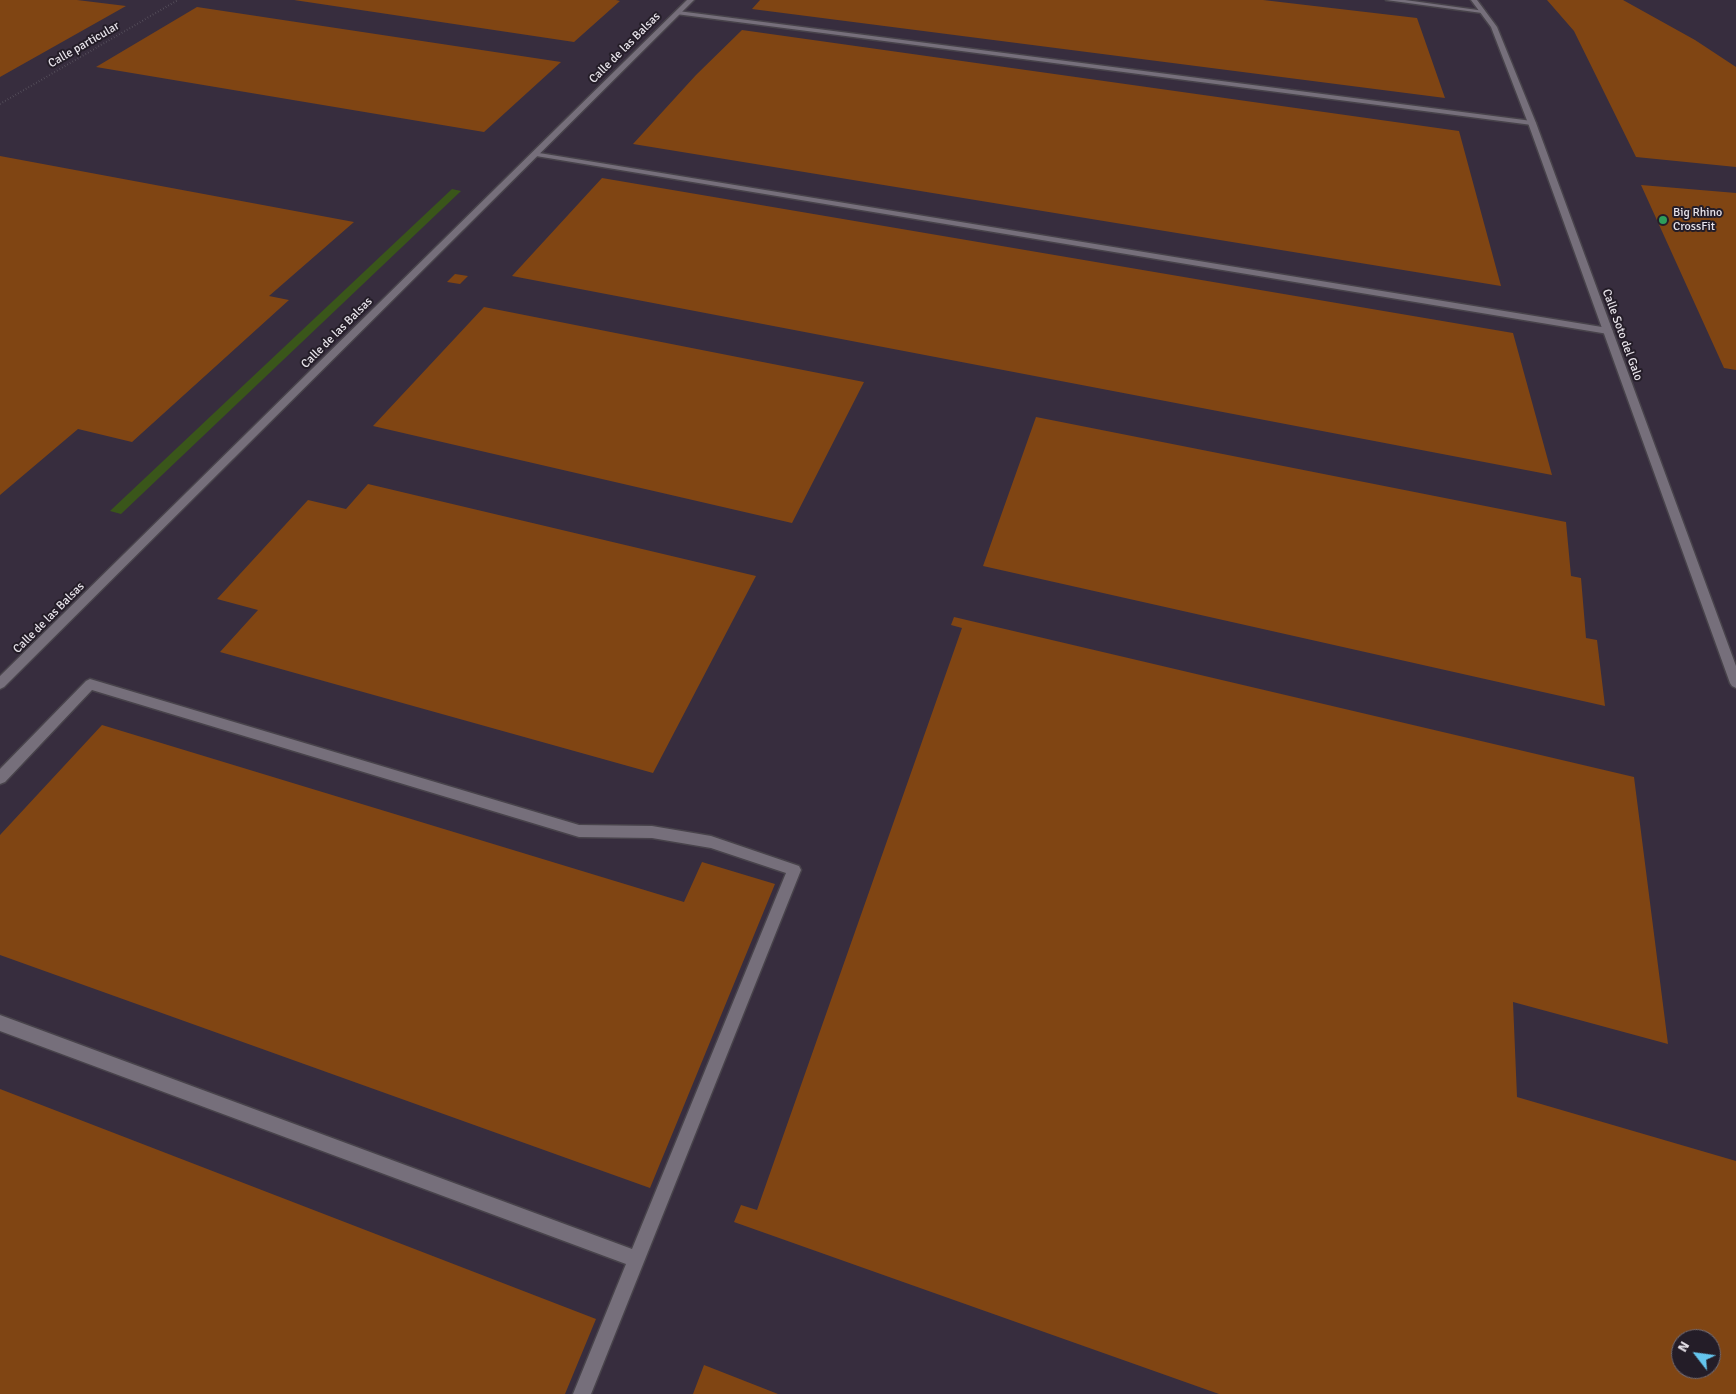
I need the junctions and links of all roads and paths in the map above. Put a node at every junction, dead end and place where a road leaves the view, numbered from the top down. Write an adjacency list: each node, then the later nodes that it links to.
1 (178, 0): 7 (path, Calle particular)
2 (691, 0): 6 (street, Calle de las Balsas)
3 (1389, 0): 5 (street)
4 (1474, 0): 5 (street, Calle Soto del Galo)
5 (1482, 11): 8 (street, Calle Soto del Galo)
6 (678, 13): 8 (street); 9 (street, Calle de las Balsas)
7 (0, 104)
8 (1532, 123): 10 (street, Calle Soto del Galo)
9 (536, 154): 10 (street); 12 (street, Calle de las Balsas)
10 (1608, 331): 11 (street, Calle Soto del Galo)
11 (1736, 683)
12 (0, 684)
13 (0, 778): 15 (street)
14 (0, 1023): 15 (street)
15 (636, 1258): 16 (street)
16 (582, 1394)

